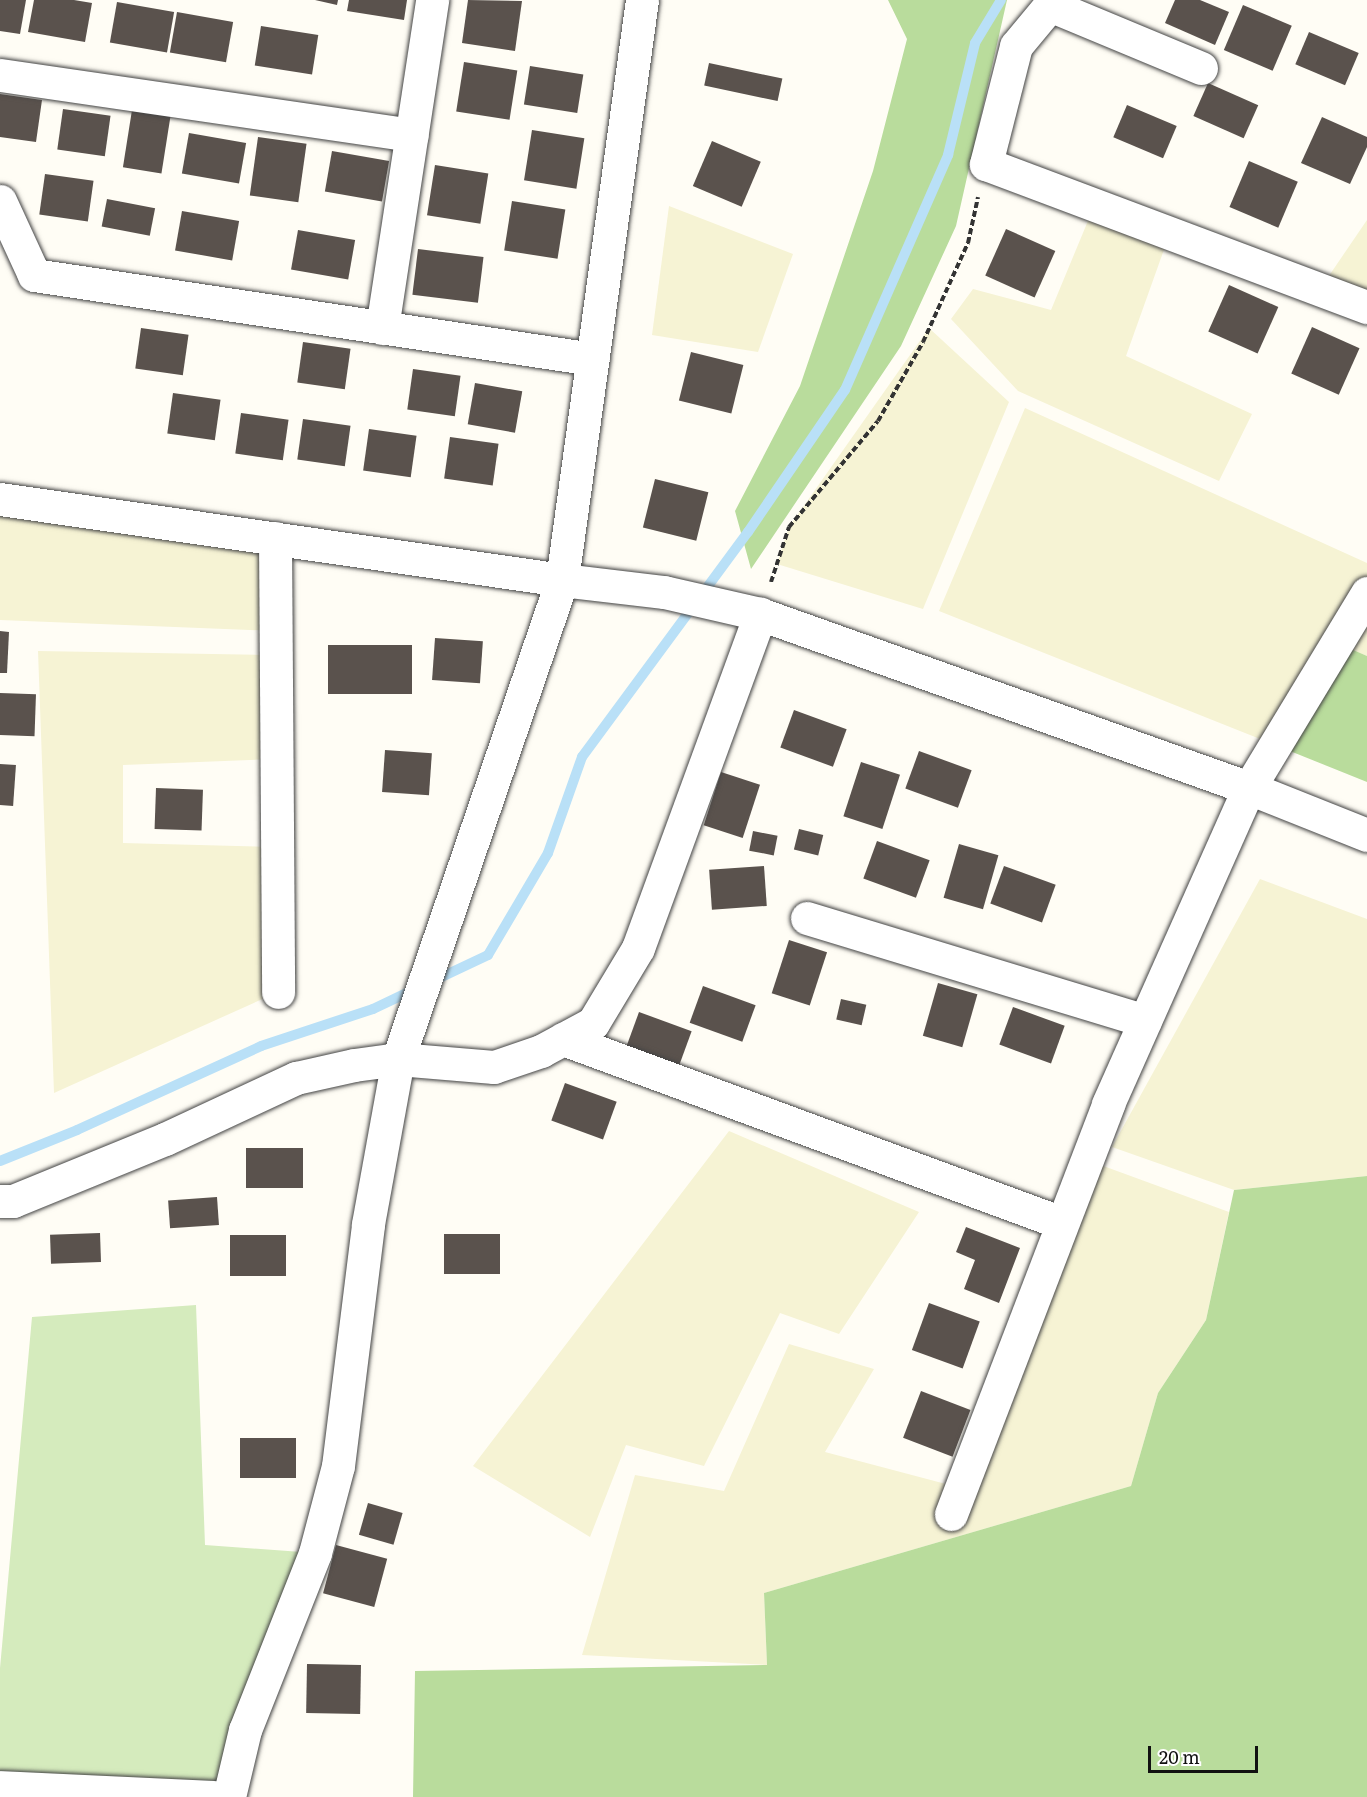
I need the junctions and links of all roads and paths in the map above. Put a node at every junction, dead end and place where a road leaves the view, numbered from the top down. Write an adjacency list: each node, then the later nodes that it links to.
1 (432, 0): 5 (street)
2 (642, 0): 10 (street)
3 (1201, 68): 6 (street)
4 (0, 75): 5 (street)
5 (412, 135): 9 (street)
6 (986, 164): 8 (street); 15 (path)
7 (0, 201): 9 (street)
8 (1367, 307)
9 (382, 328): 10 (street)
10 (593, 359): 13 (street)
11 (0, 499): 12 (street)
12 (276, 538): 13 (street); 19 (street)
13 (562, 580): 15 (street); 22 (street)
14 (1367, 593): 16 (street)
15 (760, 614): 16 (street); 21 (street)
16 (1249, 789): 17 (street); 20 (street)
17 (1367, 835)
18 (807, 918): 20 (street)
19 (279, 992)
20 (1145, 1021): 24 (street)
21 (563, 1039): 22 (street); 24 (street)
22 (398, 1059): 23 (street); 28 (street)
23 (0, 1201)
24 (1062, 1223): 25 (street)
25 (951, 1514)
26 (0, 1787): 27 (street)
27 (213, 1797)
28 (230, 1797)

